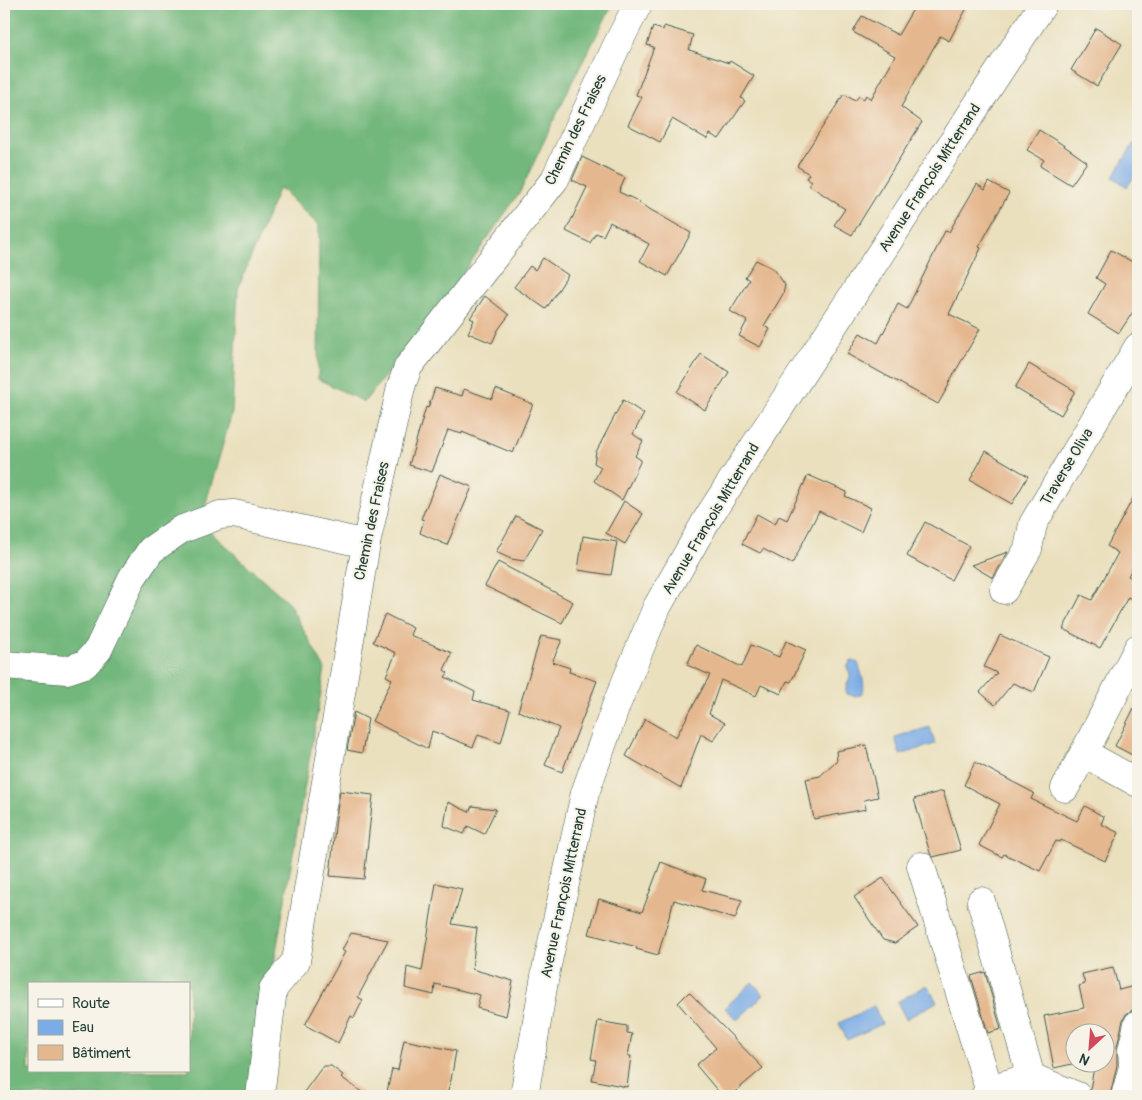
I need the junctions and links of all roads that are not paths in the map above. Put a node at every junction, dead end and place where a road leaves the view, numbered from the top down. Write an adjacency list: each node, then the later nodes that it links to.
1 (638, 4): 4 (street, Chemin des Fraises)
2 (1043, 4): 17 (street, Avenue François Mitterrand)
3 (1138, 347): 5 (street, Traverse Oliva)
4 (366, 544): 7 (street); 16 (street, Chemin des Fraises)
5 (1004, 590)
6 (1138, 648): 8 (street)
7 (4, 664)
8 (1084, 753): 9 (street); 10 (street)
9 (1138, 783)
10 (1065, 788)
11 (921, 866): 15 (street)
12 (981, 901): 14 (street)
13 (1138, 1024): 19 (street)
14 (1031, 1077): 15 (street); 18 (street)
15 (987, 1093)
16 (260, 1096)
17 (524, 1096)
18 (1077, 1096)
19 (1125, 1096)

